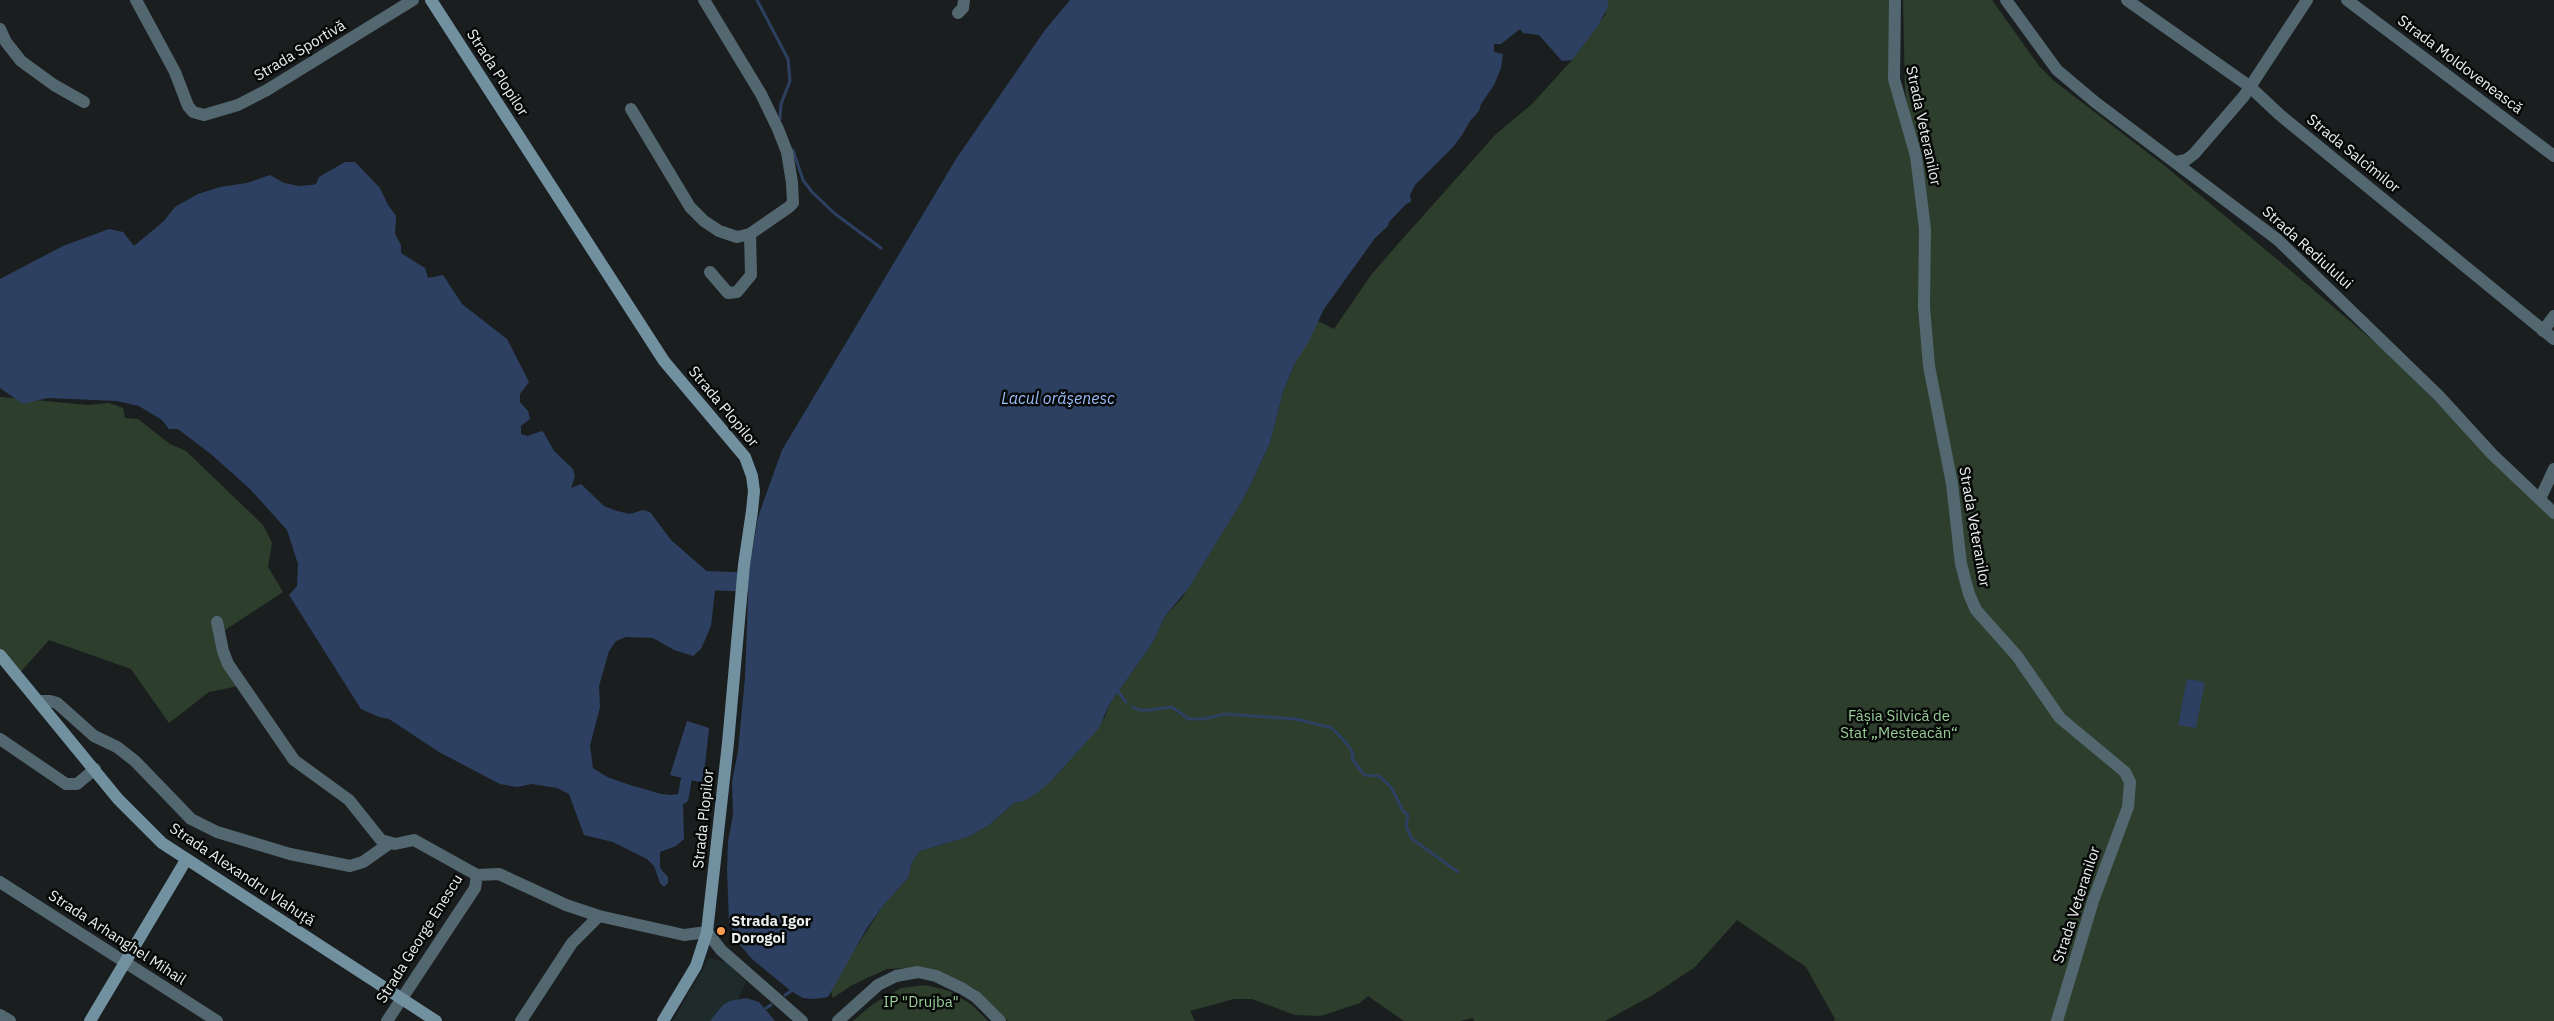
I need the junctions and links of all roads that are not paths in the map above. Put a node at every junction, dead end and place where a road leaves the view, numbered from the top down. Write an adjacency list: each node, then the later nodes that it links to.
1 (136, 0): 2 (street, Strada Sportivă)
2 (412, 0)
3 (431, 0): 36 (street, Strada Plopilor)
4 (704, 0): 18 (street)
5 (964, 0): 11 (street)
6 (1895, 0): 50 (street, Strada Veteranilor)
7 (2006, 0): 17 (street, Strada Rediulului)
8 (2127, 0): 13 (street, Strada Salcîmilor)
9 (2307, 0): 13 (street)
10 (2346, 0): 16 (street, Strada Moldovenească)
11 (958, 13)
12 (0, 29): 14 (street)
13 (2249, 86): 17 (street); 21 (street, Strada Salcîmilor)
14 (84, 102)
15 (631, 109): 18 (street)
16 (2554, 156)
17 (2176, 162): 24 (street, Strada Rediulului)
18 (750, 234): 19 (street)
19 (710, 272)
20 (2554, 316): 21 (street)
21 (2543, 330): 22 (street, Strada Salcîmilor)
22 (2554, 339)
23 (2554, 469): 24 (street)
24 (2540, 499): 25 (street, Strada Rediulului)
25 (2554, 513)
26 (217, 622): 31 (street)
27 (1, 658): 28 (street, Strada Аlexandru Vlahuță)
28 (40, 701): 30 (street, Strada Аlexandru Vlahuță); 31 (street)
29 (0, 740): 30 (street)
30 (94, 770): 32 (street, Strada Аlexandru Vlahuță)
31 (390, 844): 33 (street)
32 (186, 860): 37 (street); 38 (street, Strada Аlexandru Vlahuță)
33 (477, 874): 35 (street); 38 (street, Strada George Enescu)
34 (0, 882): 37 (street, Strada Arhanghel Mihail)
35 (599, 916): 36 (street); 45 (street)
36 (707, 932): 46 (street, Strada Plopilor); 47 (street)
37 (126, 963): 41 (street); 42 (street, Strada Arhanghel Mihail)
38 (401, 999): 43 (street, Strada George Enescu); 44 (street, Strada Аlexandru Vlahuță)
39 (0, 1015): 40 (street)
40 (10, 1021)
41 (90, 1021)
42 (217, 1021)
43 (387, 1021)
44 (436, 1021)
45 (521, 1021)
46 (664, 1021)
47 (802, 1021)
48 (838, 1021): 49 (street)
49 (1000, 1021)
50 (2057, 1021)

